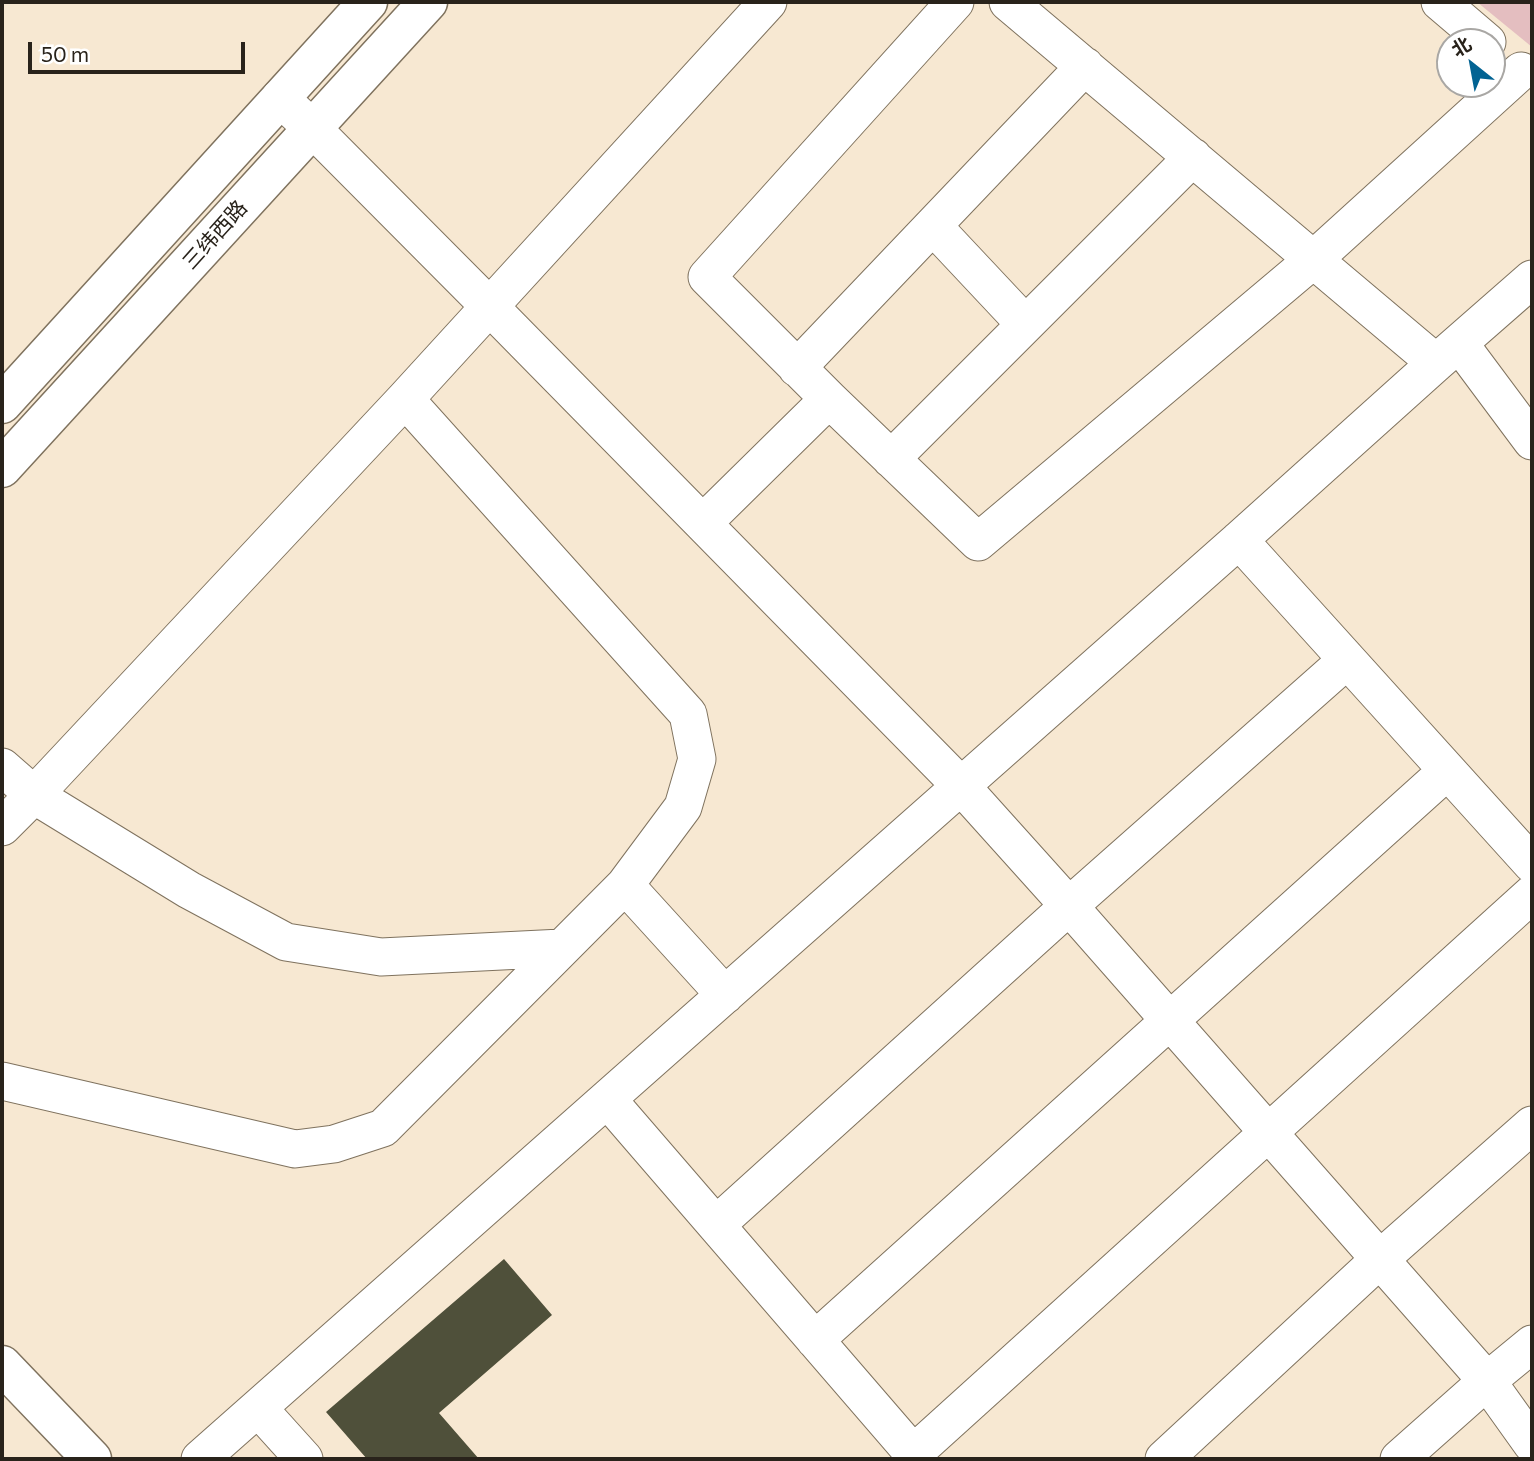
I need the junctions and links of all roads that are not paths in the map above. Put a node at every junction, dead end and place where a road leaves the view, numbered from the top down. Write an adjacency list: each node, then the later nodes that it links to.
1 (368, 2): 11 (main road, 三纬西路)
2 (428, 2): 12 (main road, 三纬西路)
3 (768, 2): 17 (street)
4 (955, 2): 20 (street)
5 (1008, 2): 9 (street)
6 (1440, 2): 7 (street)
7 (1471, 28)
8 (1506, 58): 10 (street)
9 (1085, 66): 13 (street); 14 (street)
10 (1527, 76): 15 (street)
11 (280, 98): 12 (street); 23 (main road, 三纬西路)
12 (313, 128): 17 (street); 26 (main road, 三纬西路)
13 (1193, 157): 15 (street); 18 (street)
14 (933, 226): 18 (street); 20 (street)
15 (1314, 259): 19 (street); 25 (street)
16 (1532, 279): 19 (street)
17 (489, 306): 21 (street); 27 (street)
18 (1025, 324): 25 (street)
19 (1448, 353): 24 (street); 28 (street)
20 (797, 368): 22 (street)
21 (405, 399): 33 (street); 36 (street)
22 (829, 399): 25 (street); 27 (street)
23 (2, 404)
24 (1532, 441)
25 (891, 459)
26 (2, 468)
27 (703, 523): 32 (street)
28 (1239, 541): 29 (street); 32 (street)
29 (1347, 660): 31 (street); 38 (street)
30 (2, 767): 33 (street)
31 (1447, 771): 35 (street); 41 (street)
32 (962, 787): 38 (street); 40 (street)
33 (34, 795): 34 (street); 39 (street)
34 (2, 827)
35 (1532, 864)
36 (625, 885): 39 (street); 40 (street)
37 (1532, 894): 45 (street)
38 (1069, 905): 41 (street); 46 (street)
39 (562, 948): 42 (street)
40 (725, 995): 43 (street)
41 (1170, 1020): 45 (street); 48 (street)
42 (2, 1081)
43 (608, 1100): 46 (street); 52 (street)
44 (1532, 1125): 47 (street)
45 (1269, 1132): 47 (street); 54 (street)
46 (716, 1224): 48 (street)
47 (1380, 1259): 51 (street); 58 (street)
48 (815, 1340): 54 (street)
49 (1532, 1344): 51 (street)
50 (2, 1364): 55 (main road)
51 (1487, 1381): 53 (street); 59 (street)
52 (258, 1408): 56 (street); 57 (street)
53 (1532, 1444)
54 (915, 1457)
55 (92, 1459)
56 (200, 1459)
57 (304, 1459)
58 (1164, 1459)
59 (1399, 1459)

